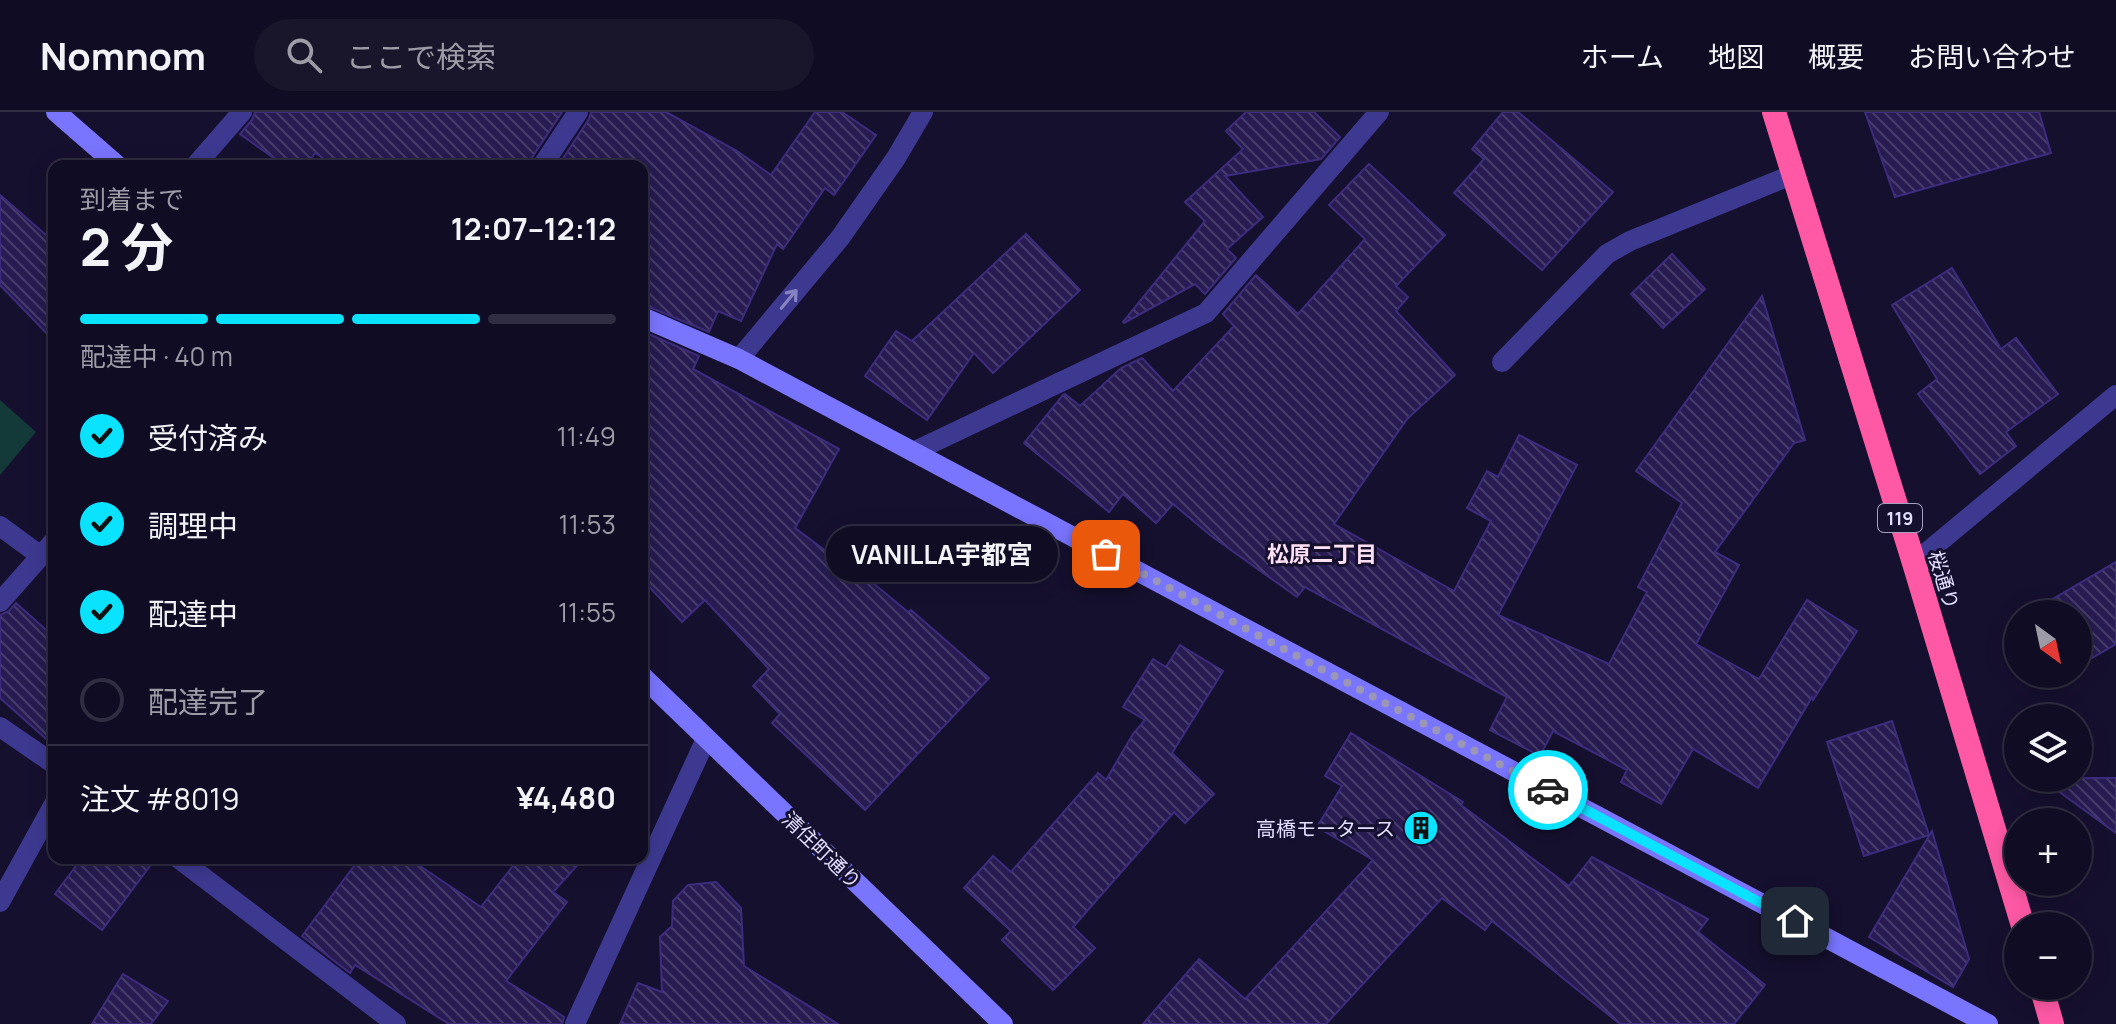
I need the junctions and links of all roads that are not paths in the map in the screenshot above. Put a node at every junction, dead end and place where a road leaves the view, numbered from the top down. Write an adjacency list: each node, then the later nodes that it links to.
1 (56, 112): 7 (street)
2 (242, 112): 8 (street)
3 (578, 112): 9 (street)
4 (923, 112): 12 (street, one-way to 4)
5 (1379, 112): 15 (street)
6 (1774, 112): 10 (highway, 桜通り / 119)
7 (111, 160)
8 (200, 160)
9 (546, 160)
10 (1794, 174): 13 (street); 18 (highway, 桜通り / 119)
11 (648, 320): 12 (street)
12 (739, 359): 15 (street)
13 (1502, 362)
14 (2116, 395): 18 (street)
15 (913, 452): 32 (street)
16 (0, 526): 17 (street)
17 (48, 548): 19 (street)
18 (1914, 563): 27 (highway, 桜通り / 119)
19 (0, 602)
20 (648, 682): 22 (street, 清住町通り)
21 (0, 727): 23 (street)
22 (706, 739): 30 (street); 31 (street, 清住町通り)
23 (48, 760)
24 (48, 815): 26 (street)
25 (186, 864): 29 (street)
26 (0, 902)
27 (2019, 912)
28 (2045, 1000): 33 (highway)
29 (396, 1024)
30 (575, 1024)
31 (1003, 1024)
32 (1988, 1024)
33 (2052, 1024)

